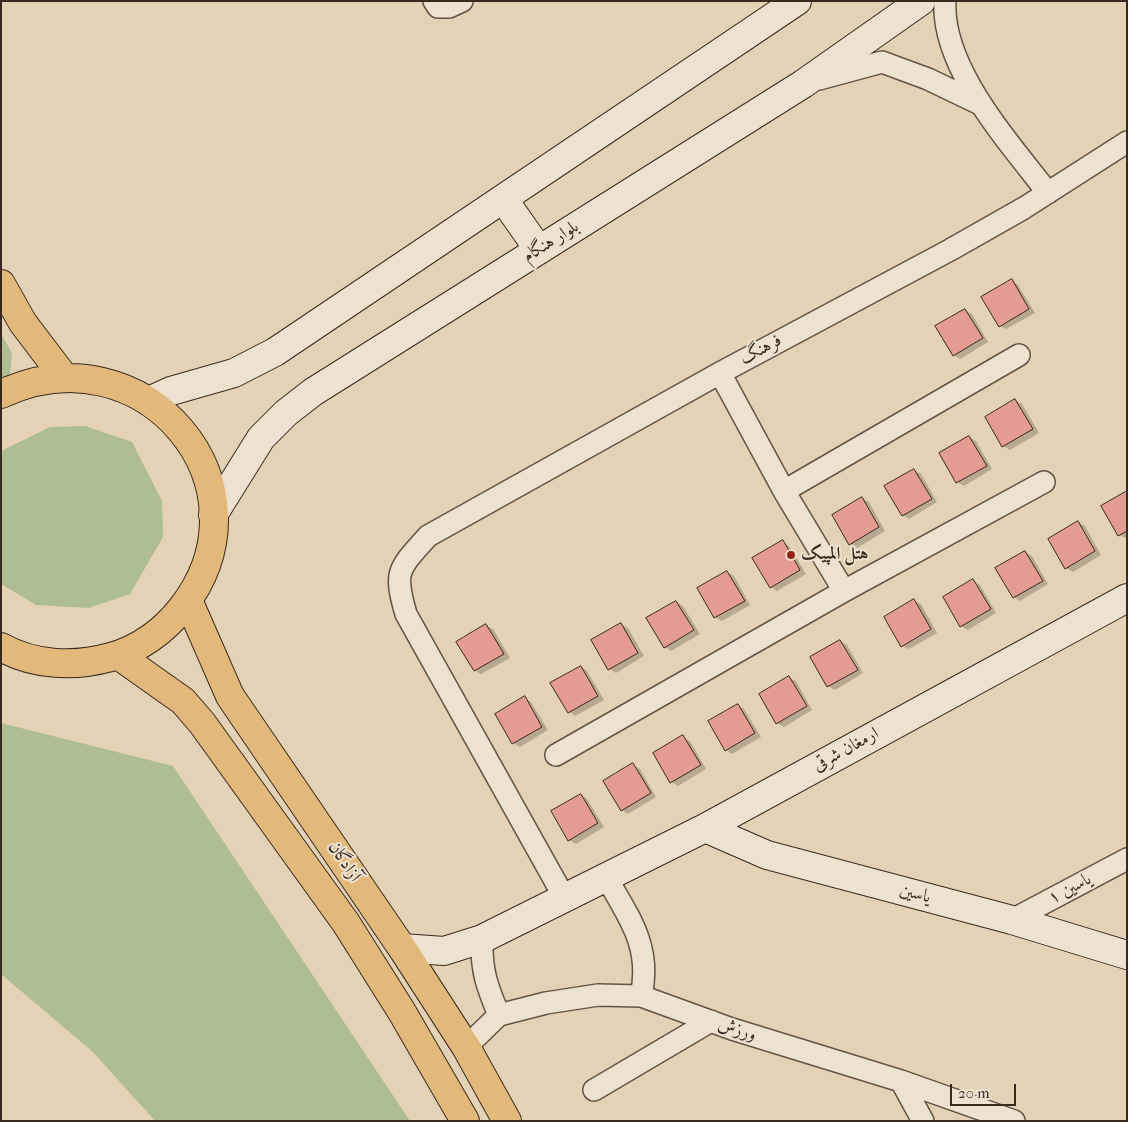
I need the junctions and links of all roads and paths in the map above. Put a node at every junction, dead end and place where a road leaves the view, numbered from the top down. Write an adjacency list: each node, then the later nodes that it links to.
1 (434, 1): 2 (street)
2 (462, 1)
3 (798, 1): 10 (main road)
4 (921, 1): 6 (main road, بلوار هنگام)
5 (946, 1): 7 (street)
6 (803, 84): 7 (street); 11 (main road, بلوار هنگام)
7 (980, 104): 9 (street)
8 (1127, 142): 9 (street, فرهنگ)
9 (1048, 193): 14 (street, فرهنگ)
10 (504, 200): 11 (main road); 17 (main road)
11 (539, 250): 20 (main road, بلوار هنگام)
12 (1, 284): 15 (main road)
13 (1019, 355): 19 (street)
14 (720, 373): 19 (street); 30 (street, فرهنگ)
15 (64, 377): 16 (main road); 17 (main road)
16 (1, 394)
17 (149, 401): 20 (main road)
18 (1044, 482): 21 (street)
19 (784, 492): 21 (street)
20 (213, 515): 23 (main road)
21 (844, 591): 26 (street)
22 (1127, 598): 27 (main road, ارمغان شرقی)
23 (188, 600): 25 (main road); 33 (main road, آزادگان)
24 (1, 647): 25 (main road)
25 (118, 655): 41 (main road, آزادگان)
26 (556, 755)
27 (705, 828): 29 (main road, ارمغان شرقی); 31 (main road, یاسین)
28 (1127, 858): 31 (street, یاسین ۱)
29 (606, 877): 30 (main road, ارمغان شرقی); 35 (street)
30 (564, 898): 32 (main road, ارمغان شرقی)
31 (1012, 920): 34 (main road, یاسین)
32 (482, 939): 33 (main road, ارمغان شرقی); 36 (street)
33 (402, 948): 38 (main road, آزادگان)
34 (1127, 955)
35 (641, 996): 36 (street, ورزش); 37 (street, ورزش)
36 (499, 1015): 38 (street, ورزش)
37 (711, 1021): 39 (street, ورزش); 40 (street)
38 (466, 1047): 42 (main road, آزادگان)
39 (901, 1081): 43 (street); 44 (street, ورزش)
40 (594, 1090)
41 (465, 1121)
42 (507, 1121)
43 (923, 1121)
44 (1014, 1121)

